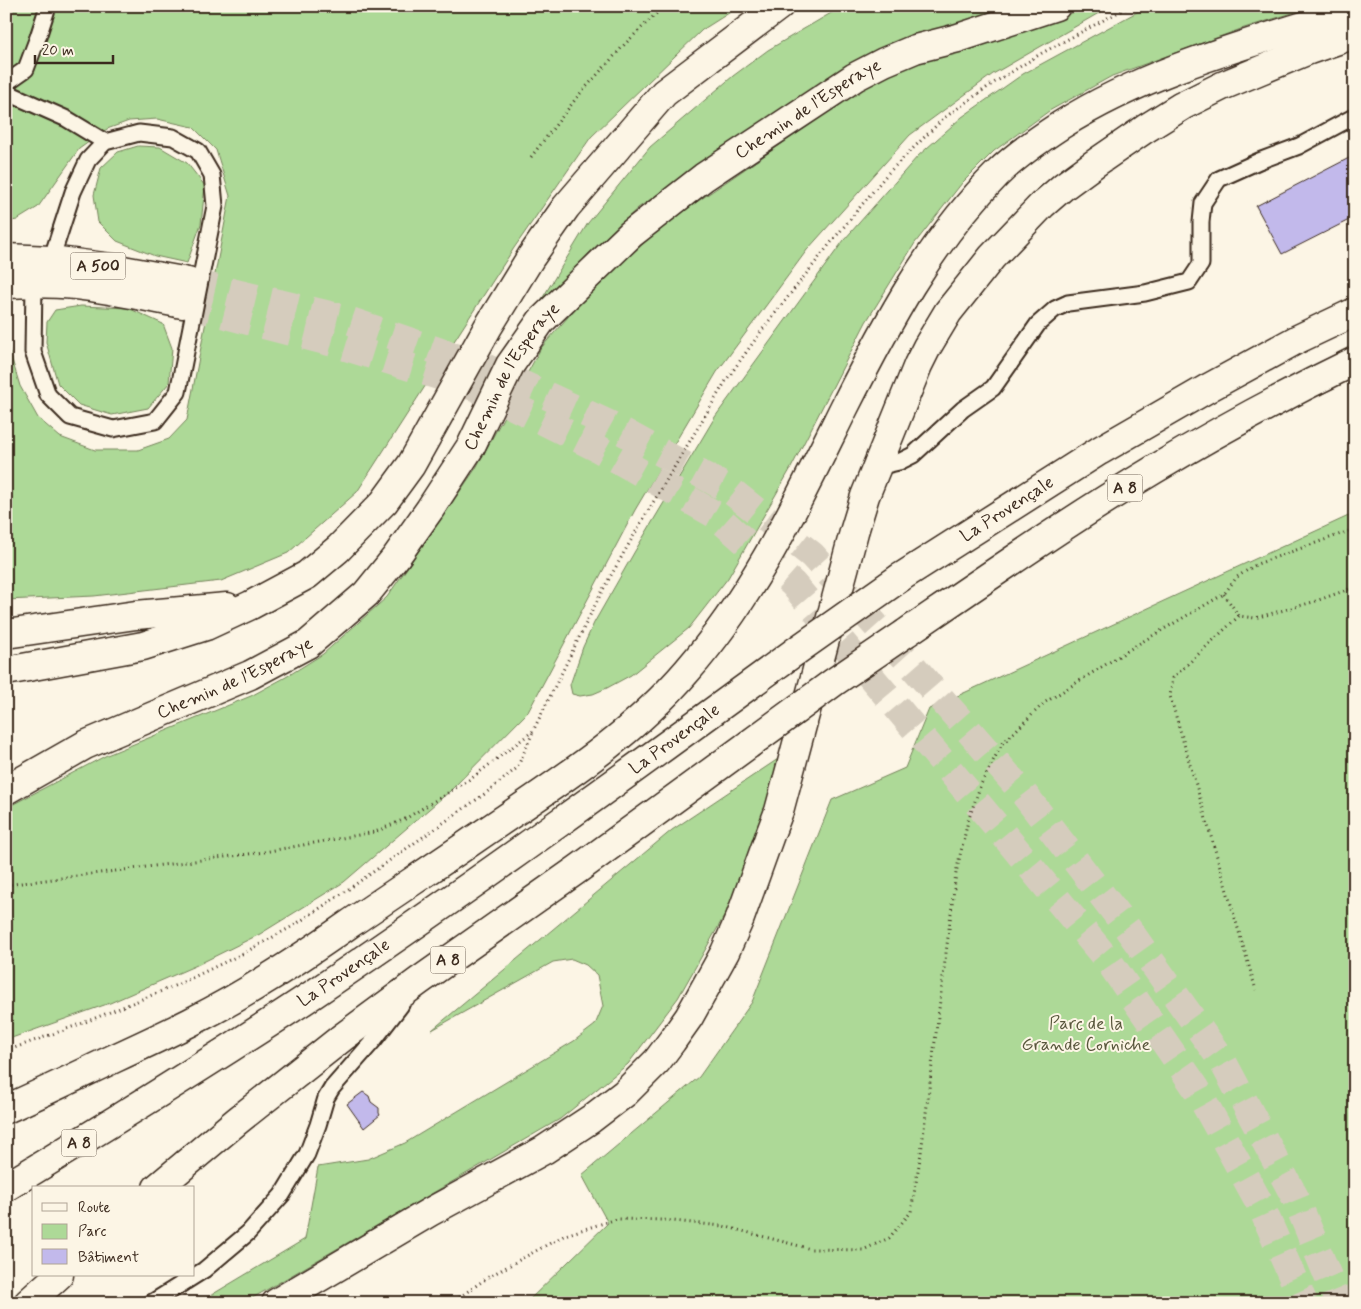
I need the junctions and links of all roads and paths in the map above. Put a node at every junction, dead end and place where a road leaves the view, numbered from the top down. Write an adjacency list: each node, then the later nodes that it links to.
1 (48, 6): 8 (lane)
2 (664, 6): 12 (path)
3 (779, 6): 23 (main road)
4 (1056, 6): 28 (main road, Chemin de l'Esperaye)
5 (1130, 6): 27 (path)
6 (1355, 10): 33 (main road)
7 (1355, 34): 19 (main road)
8 (6, 83)
9 (6, 92): 11 (lane)
10 (1355, 116): 19 (lane)
11 (105, 142): 14 (lane); 15 (lane)
12 (530, 158)
13 (6, 258): 14 (main road, A 500)
14 (50, 260): 15 (main road, A 500)
15 (34, 283): 16 (main road, A 500)
16 (6, 284)
17 (1355, 312): 35 (main road, La Provençale / A 8, bridge)
18 (1355, 361): 30 (main road, A 8, bridge)
19 (877, 467): 41 (main road)
20 (1355, 529): 22 (path)
21 (1355, 587): 24 (path)
22 (1224, 594): 24 (path); 42 (path)
23 (251, 605): 25 (main road); 26 (main road)
24 (1239, 616): 31 (path)
25 (6, 634)
26 (6, 671)
27 (533, 731): 29 (path); 32 (path)
28 (6, 790)
29 (6, 885)
30 (419, 981): 34 (main road, A 8); 38 (lane)
31 (1256, 990)
32 (6, 1051)
33 (6, 1109)
34 (159, 1186)
35 (6, 1187)
36 (58, 1276): 39 (main road)
37 (194, 1276): 40 (lane)
38 (195, 1276)
39 (28, 1303)
40 (151, 1303)
41 (276, 1303)
42 (451, 1303)

